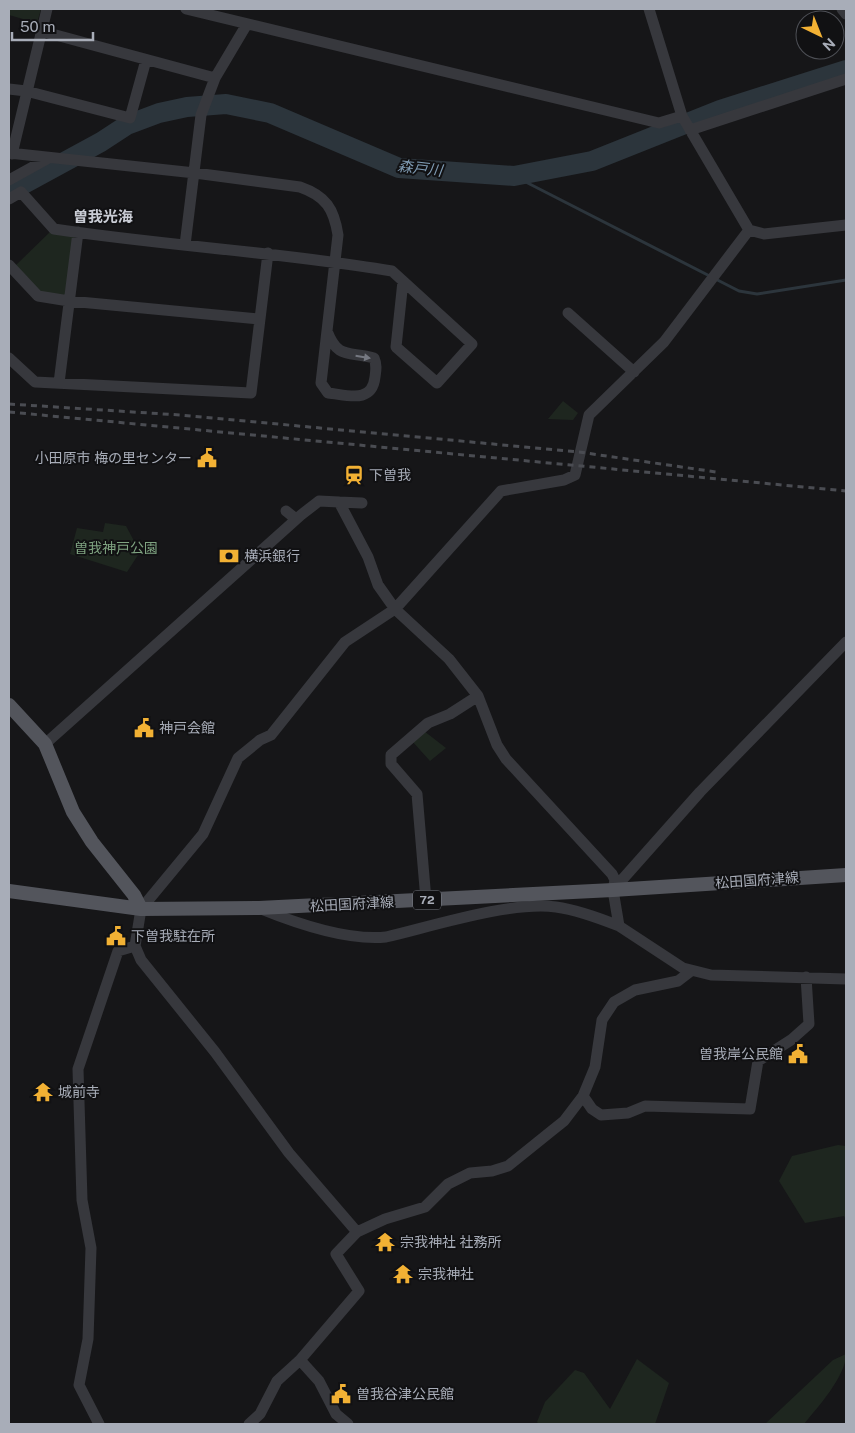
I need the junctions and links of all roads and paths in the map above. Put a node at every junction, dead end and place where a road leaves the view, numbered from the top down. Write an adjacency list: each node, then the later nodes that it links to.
1 (47, 9): 7 (street)
2 (186, 9): 6 (street)
3 (649, 9): 13 (street)
4 (842, 9): 5 (street)
5 (846, 14)
6 (247, 24): 9 (street); 13 (street)
7 (42, 31): 8 (street); 12 (street)
8 (146, 60): 9 (street); 12 (street)
9 (215, 78): 17 (street)
10 (846, 79): 14 (street)
11 (9, 89): 12 (street)
12 (26, 91): 15 (street)
13 (682, 116): 14 (street)
14 (690, 130): 21 (street)
15 (10, 153): 16 (street)
16 (52, 159): 17 (street); 18 (street)
17 (194, 173): 23 (street); 25 (street)
18 (9, 180)
19 (9, 199): 22 (street)
20 (846, 225): 21 (street)
21 (749, 230): 33 (street)
22 (78, 232): 23 (street); 28 (street)
23 (185, 245): 24 (street)
24 (268, 253): 25 (street); 30 (street)
25 (336, 261): 27 (street); 31 (street)
26 (9, 265): 28 (street)
27 (403, 281): 27 (street)
28 (69, 301): 30 (street); 34 (street)
29 (568, 313): 33 (street)
30 (259, 319): 34 (street)
31 (328, 331): 31 (street, one-way to 31)
32 (9, 358): 34 (street)
33 (634, 372): 39 (street)
34 (59, 383)
35 (339, 502): 36 (street); 38 (street); 39 (street)
36 (362, 503)
37 (286, 511): 38 (street)
38 (296, 519): 43 (street)
39 (396, 609): 41 (street); 49 (street)
40 (846, 642): 45 (street)
41 (478, 696): 45 (street); 47 (street)
42 (9, 704): 43 (main road)
43 (45, 744): 49 (main road)
44 (846, 875): 45 (main road, 松田国府津線 / 72)
45 (613, 890): 47 (main road, 松田国府津線 / 72); 50 (street)
46 (9, 891): 49 (main road, 松田国府津線 / 72)
47 (426, 900): 48 (main road, 松田国府津線 / 72)
48 (259, 908): 49 (main road, 松田国府津線 / 72); 50 (street)
49 (141, 909): 51 (street)
50 (619, 926): 52 (street)
51 (135, 946): 56 (street); 58 (street)
52 (691, 972): 53 (street); 55 (street)
53 (806, 977): 54 (street); 55 (street)
54 (846, 979)
55 (583, 1096): 56 (street)
56 (357, 1232): 57 (street)
57 (300, 1360): 59 (street); 60 (street)
58 (99, 1424)
59 (249, 1424)
60 (348, 1424)

